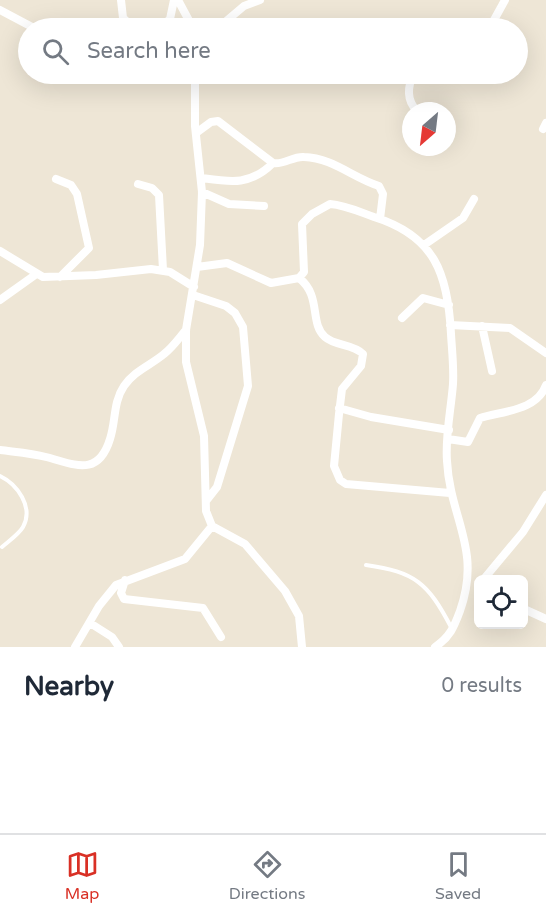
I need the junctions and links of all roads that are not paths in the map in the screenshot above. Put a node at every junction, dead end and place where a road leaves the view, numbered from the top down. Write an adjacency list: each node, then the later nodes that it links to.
1 (121, 0): 6 (street)
2 (176, 0): 7 (street); 8 (street)
3 (260, 0): 9 (street)
4 (505, 0): 10 (street)
5 (0, 10): 11 (street)
6 (123, 18)
7 (170, 18)
8 (187, 18)
9 (230, 18)
10 (495, 18)
11 (18, 20)
12 (195, 84): 15 (street)
13 (410, 84): 14 (street)
14 (410, 102)
15 (196, 133): 16 (street); 17 (street)
16 (273, 163): 17 (street); 23 (street)
17 (202, 178): 20 (street)
18 (56, 179): 29 (street)
19 (138, 184): 27 (street)
20 (202, 192): 22 (street); 26 (street)
21 (474, 199): 24 (street)
22 (264, 206)
23 (380, 219): 24 (street); 30 (street)
24 (424, 245): 33 (street)
25 (0, 251): 28 (street)
26 (197, 267): 30 (street); 31 (street)
27 (164, 270): 29 (street); 31 (street)
28 (35, 274): 29 (street); 32 (street)
29 (60, 277)
30 (299, 278): 41 (street)
31 (194, 291): 37 (street); 48 (street)
32 (0, 300)
33 (449, 305): 34 (street); 35 (street)
34 (402, 318)
35 (450, 325): 36 (street); 42 (street)
36 (482, 326): 38 (street); 39 (street)
37 (186, 330): 44 (street); 48 (street)
38 (546, 353)
39 (492, 371)
40 (546, 385): 43 (street)
41 (339, 408): 42 (street); 46 (street)
42 (448, 430): 43 (street)
43 (448, 439): 46 (street)
44 (0, 450)
45 (0, 476): 50 (lane)
46 (450, 493): 55 (street)
47 (546, 495): 52 (street)
48 (206, 501): 49 (street)
49 (212, 526): 53 (street); 63 (street)
50 (2, 547)
51 (366, 565): 59 (lane)
52 (486, 575)
53 (125, 580): 58 (street); 60 (street)
54 (474, 584): 55 (street)
55 (468, 587): 59 (street)
56 (528, 611): 57 (street)
57 (546, 618)
58 (90, 623): 61 (street); 62 (street)
59 (453, 630): 64 (street)
60 (221, 638)
61 (75, 647)
62 (119, 647)
63 (302, 647)
64 (435, 647)

